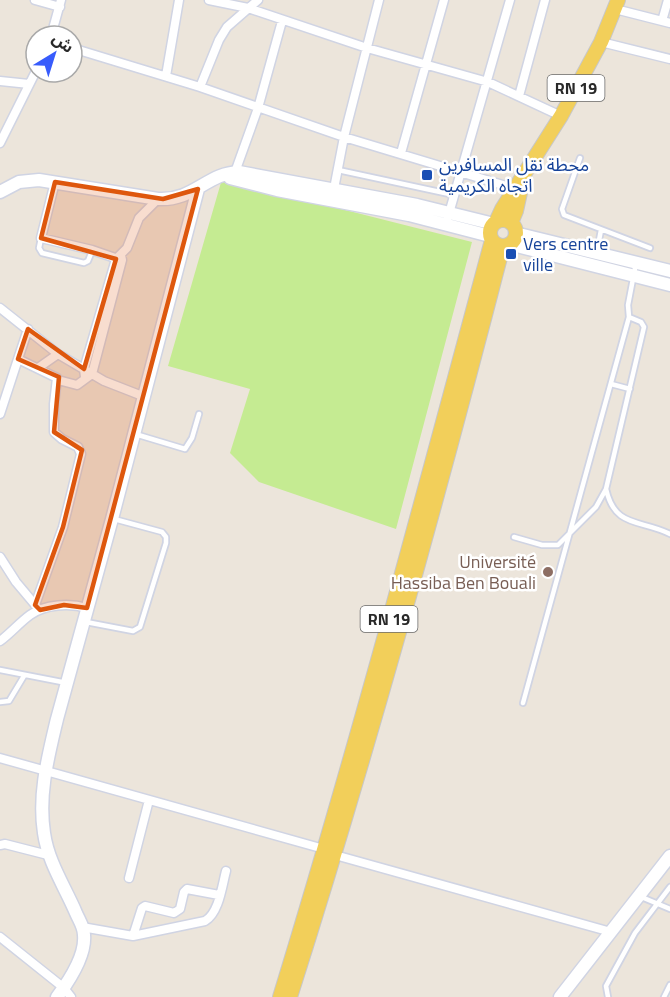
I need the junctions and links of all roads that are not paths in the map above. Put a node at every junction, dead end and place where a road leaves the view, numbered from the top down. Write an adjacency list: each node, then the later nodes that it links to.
1 (35, 0): 11 (street)
2 (179, 0): 22 (street)
3 (209, 0): 10 (street)
4 (258, 0): 13 (street)
5 (379, 0): 18 (street)
6 (444, 0): 21 (street)
7 (510, 0): 24 (street)
8 (545, 0): 28 (street)
9 (668, 0): 15 (street)
10 (235, 2): 13 (street)
11 (61, 4): 16 (street)
12 (616, 5): 15 (street); 17 (main road, RN 19)
13 (248, 8): 14 (street); 27 (street)
14 (282, 21): 18 (street); 29 (street)
15 (666, 22)
16 (55, 24)
17 (601, 42): 20 (street); 30 (main road, RN 19)
18 (367, 48): 21 (street); 31 (street)
19 (84, 52): 22 (street)
20 (670, 59)
21 (426, 65): 24 (street); 33 (street)
22 (166, 76): 27 (street)
23 (0, 81): 25 (street)
24 (488, 82): 28 (street); 37 (street)
25 (24, 83)
26 (29, 84): 32 (street)
27 (200, 87): 29 (street)
28 (519, 96): 30 (street)
29 (258, 108): 31 (street); 38 (street)
30 (561, 116): 36 (main road, RN 19)
31 (344, 137): 33 (street); 35 (street)
32 (0, 143)
33 (401, 153): 37 (street)
34 (580, 158): 47 (lane)
35 (338, 170): 43 (street); 44 (lane)
36 (526, 171): 41 (main road, RN 19); 48 (main road, RN 19)
37 (460, 172): 41 (street); 44 (street)
38 (232, 176): 40 (main road); 43 (main road)
39 (55, 182): 42 (main road); 45 (main road); 49 (street)
40 (198, 189): 45 (main road); 68 (main road)
41 (516, 189): 48 (main road, RN 19)
42 (0, 192)
43 (333, 195): 46 (main road)
44 (454, 195): 46 (street)
45 (158, 199): 53 (street)
46 (448, 218): 48 (main road)
47 (601, 230): 50 (lane); 52 (lane)
48 (501, 233): 52 (main road); 56 (main road); 91 (main road, RN 19)
49 (41, 238): 51 (street); 51 (lane)
50 (650, 248)
51 (92, 250): 53 (street)
52 (597, 252): 54 (main road)
53 (120, 258): 64 (street)
54 (636, 261): 55 (main road); 56 (lane)
55 (670, 271)
56 (634, 276): 57 (main road); 59 (lane)
57 (670, 285)
58 (0, 308): 60 (street)
59 (629, 317): 66 (lane); 67 (lane)
60 (28, 329): 61 (street); 62 (street)
61 (58, 354): 63 (street); 64 (street)
62 (18, 359): 63 (street); 69 (street)
63 (38, 368): 65 (street)
64 (87, 373): 65 (street); 68 (street)
65 (58, 380): 78 (street)
66 (611, 384): 67 (lane); 74 (lane)
67 (630, 389): 72 (lane)
68 (145, 397): 71 (main road)
69 (0, 414)
70 (199, 414): 71 (lane)
71 (134, 434): 73 (main road)
72 (606, 489): 74 (lane); 75 (lane)
73 (112, 519): 79 (main road); 80 (lane)
74 (571, 530): 76 (lane); 86 (lane)
75 (670, 534)
76 (514, 537)
77 (0, 557): 78 (street)
78 (38, 608): 79 (street); 81 (street)
79 (87, 608): 80 (main road)
80 (83, 622): 84 (main road)
81 (0, 641)
82 (0, 670): 83 (lane)
83 (24, 676): 84 (lane); 85 (lane)
84 (67, 683): 88 (main road)
85 (0, 702)
86 (523, 703)
87 (0, 758): 88 (street)
88 (45, 770): 89 (street); 92 (main road)
89 (149, 800): 91 (street); 95 (street)
90 (0, 845): 92 (street)
91 (330, 852): 102 (street); 107 (main road, RN 19); 108 (main road, RN 19)
92 (48, 855): 101 (main road)
93 (670, 856): 98 (main road)
94 (226, 872): 97 (street)
95 (129, 878)
96 (670, 887): 99 (lane)
97 (219, 895): 103 (street); 103 (street)
98 (639, 896): 99 (lane); 102 (main road)
99 (656, 904): 100 (lane); 110 (lane)
100 (670, 909)
101 (82, 927): 103 (street); 106 (main road)
102 (611, 932): 109 (main road)
103 (133, 936)
104 (0, 937): 106 (street)
105 (670, 986): 111 (lane)
106 (64, 994)
107 (280, 997)
108 (290, 997)
109 (560, 997)
110 (608, 997)
111 (664, 997)

